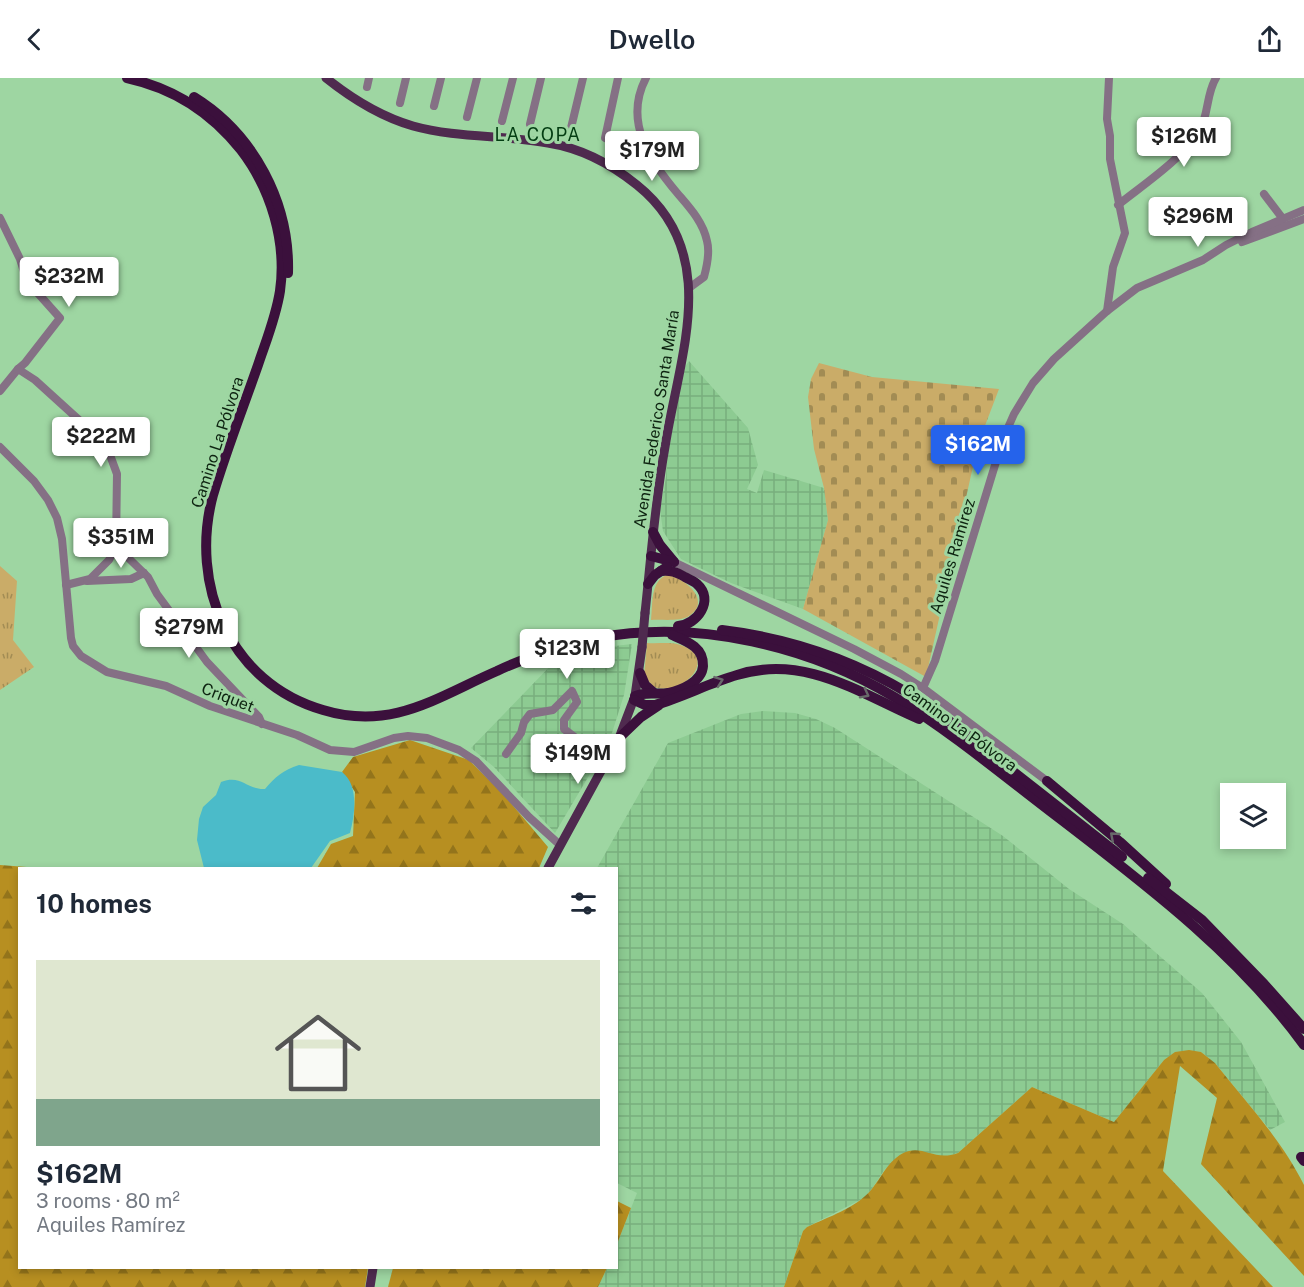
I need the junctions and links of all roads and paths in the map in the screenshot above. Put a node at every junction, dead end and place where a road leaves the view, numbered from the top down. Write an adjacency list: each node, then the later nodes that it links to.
1 (128, 78): 44 (highway, Camino La Pólvora)
2 (153, 78): 43 (highway, Camino La Pólvora)
3 (326, 78): 30 (main road, Avenida Federico Santa María)
4 (369, 78): 15 (street)
5 (405, 78): 16 (street)
6 (441, 78): 17 (street)
7 (477, 78): 18 (street)
8 (513, 78): 19 (street)
9 (541, 78): 20 (street)
10 (582, 78): 21 (street)
11 (618, 78): 22 (street)
12 (646, 78): 22 (street)
13 (1109, 78): 24 (street)
14 (1216, 78): 24 (street)
15 (367, 87)
16 (400, 103)
17 (434, 106)
18 (467, 117)
19 (502, 121)
20 (530, 124)
21 (571, 128)
22 (646, 149): 30 (street)
23 (1264, 194): 27 (street)
24 (1118, 206): 31 (street)
25 (1304, 210): 27 (street)
26 (0, 218): 32 (street)
27 (1283, 219): 29 (street)
28 (1304, 219): 29 (street)
29 (1207, 257): 31 (street, Aquiles Ramírez)
30 (689, 288): 35 (main road, Avenida Federico Santa María)
31 (1107, 311): 46 (street, Aquiles Ramírez)
32 (18, 369): 33 (street); 36 (street)
33 (0, 391)
34 (0, 447): 42 (street, Criquet)
35 (653, 532): 37 (main road, Avenida Federico Santa María); 38 (highway)
36 (116, 546): 39 (street); 40 (street)
37 (651, 555): 38 (highway); 41 (main road, Avenida Federico Santa María)
38 (669, 566): 41 (highway); 43 (highway); 46 (street)
39 (144, 573): 40 (street); 50 (street)
40 (86, 581): 42 (street)
41 (648, 584): 45 (main road, Avenida Federico Santa María, bridge)
42 (66, 585): 50 (street, Criquet)
43 (678, 626): 58 (highway, Camino La Pólvora)
44 (666, 632): 47 (highway); 51 (highway, Camino La Pólvora)
45 (640, 673): 47 (highway); 48 (main road, Avenida Federico Santa María)
46 (923, 687): 55 (street)
47 (653, 692): 48 (highway)
48 (634, 698): 49 (highway); 52 (main road, Avenida Federico Santa María)
49 (664, 702): 51 (highway, one-way to 51); 52 (highway)
50 (262, 724): 56 (street, Criquet)
51 (939, 727): 59 (highway, Camino La Pólvora)
52 (619, 738): 54 (main road, Avenida Federico Santa María)
53 (506, 754): 54 (street)
54 (608, 757): 56 (main road, Avenida Federico Santa María)
55 (1047, 781): 58 (highway, one-way to 55)
56 (560, 845): 57 (main road, Avenida Federico Santa María)
57 (549, 867)
58 (1202, 920): 59 (highway, Camino La Pólvora)
59 (1301, 1029): 60 (highway)
60 (1304, 1047)
61 (373, 1269): 62 (main road)
62 (370, 1287)

